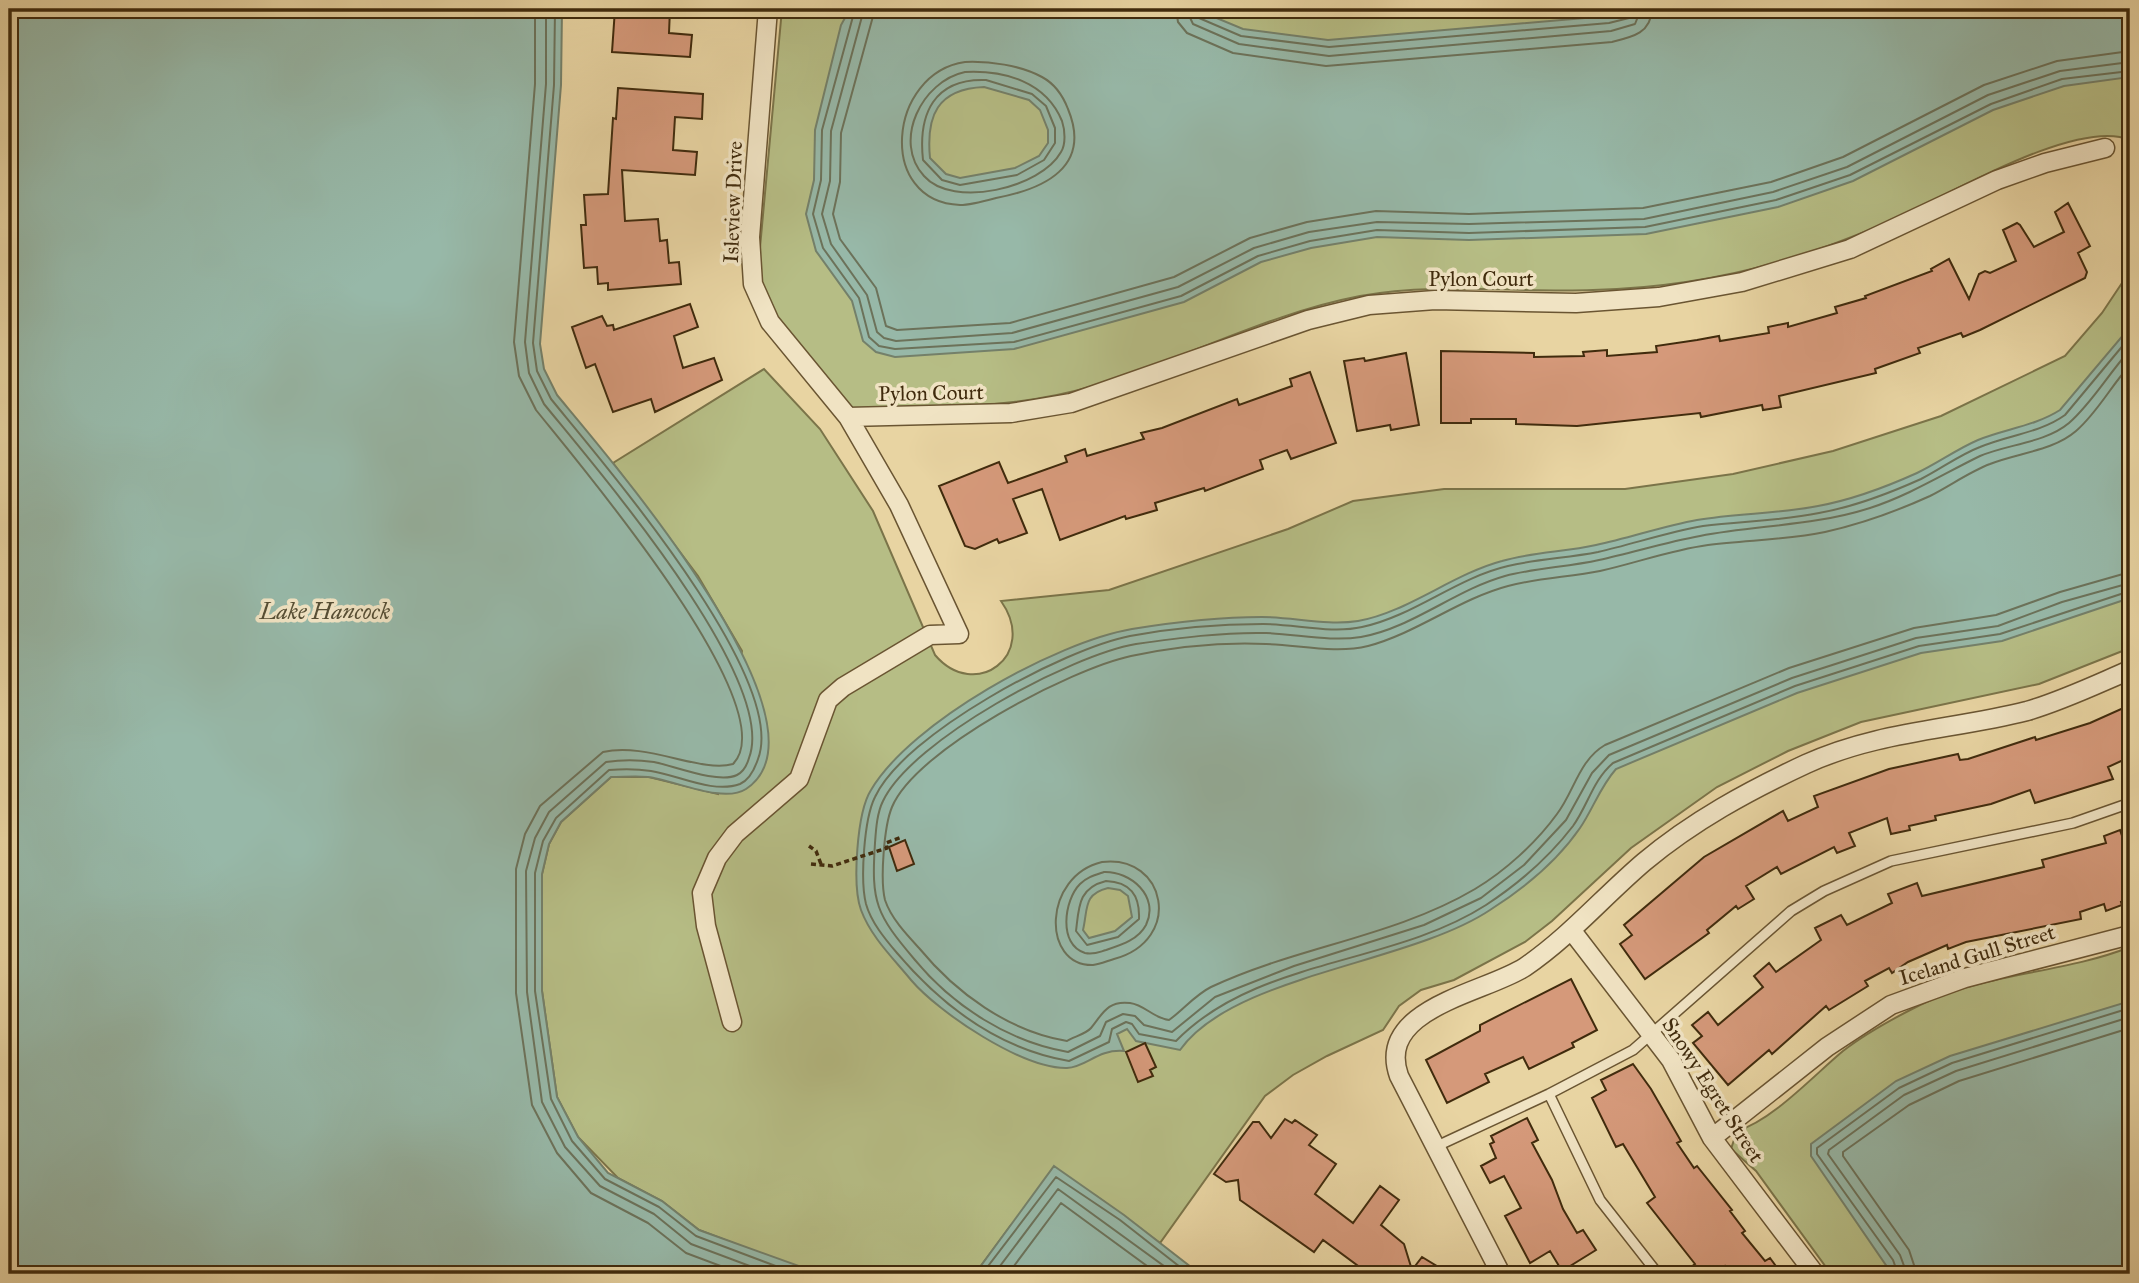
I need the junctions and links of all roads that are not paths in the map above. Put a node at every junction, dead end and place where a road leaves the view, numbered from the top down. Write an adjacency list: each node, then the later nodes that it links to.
1 (768, 9): 3 (street, Isleview Drive)
2 (2105, 148): 3 (street, Pylon Court)
3 (848, 417): 8 (street, Isleview Drive)
4 (2130, 670): 6 (street)
5 (2130, 803): 9 (lane)
6 (1572, 932): 9 (street, Snowy Egret Street); 12 (street)
7 (2130, 935): 11 (street, Iceland Gull Street)
8 (732, 1022)
9 (1651, 1035): 10 (lane); 11 (street, Snowy Egret Street)
10 (1549, 1094): 12 (lane); 14 (lane)
11 (1712, 1138): 15 (street, Snowy Egret Street)
12 (1435, 1147): 13 (street)
13 (1501, 1274)
14 (1658, 1274)
15 (1815, 1274)

